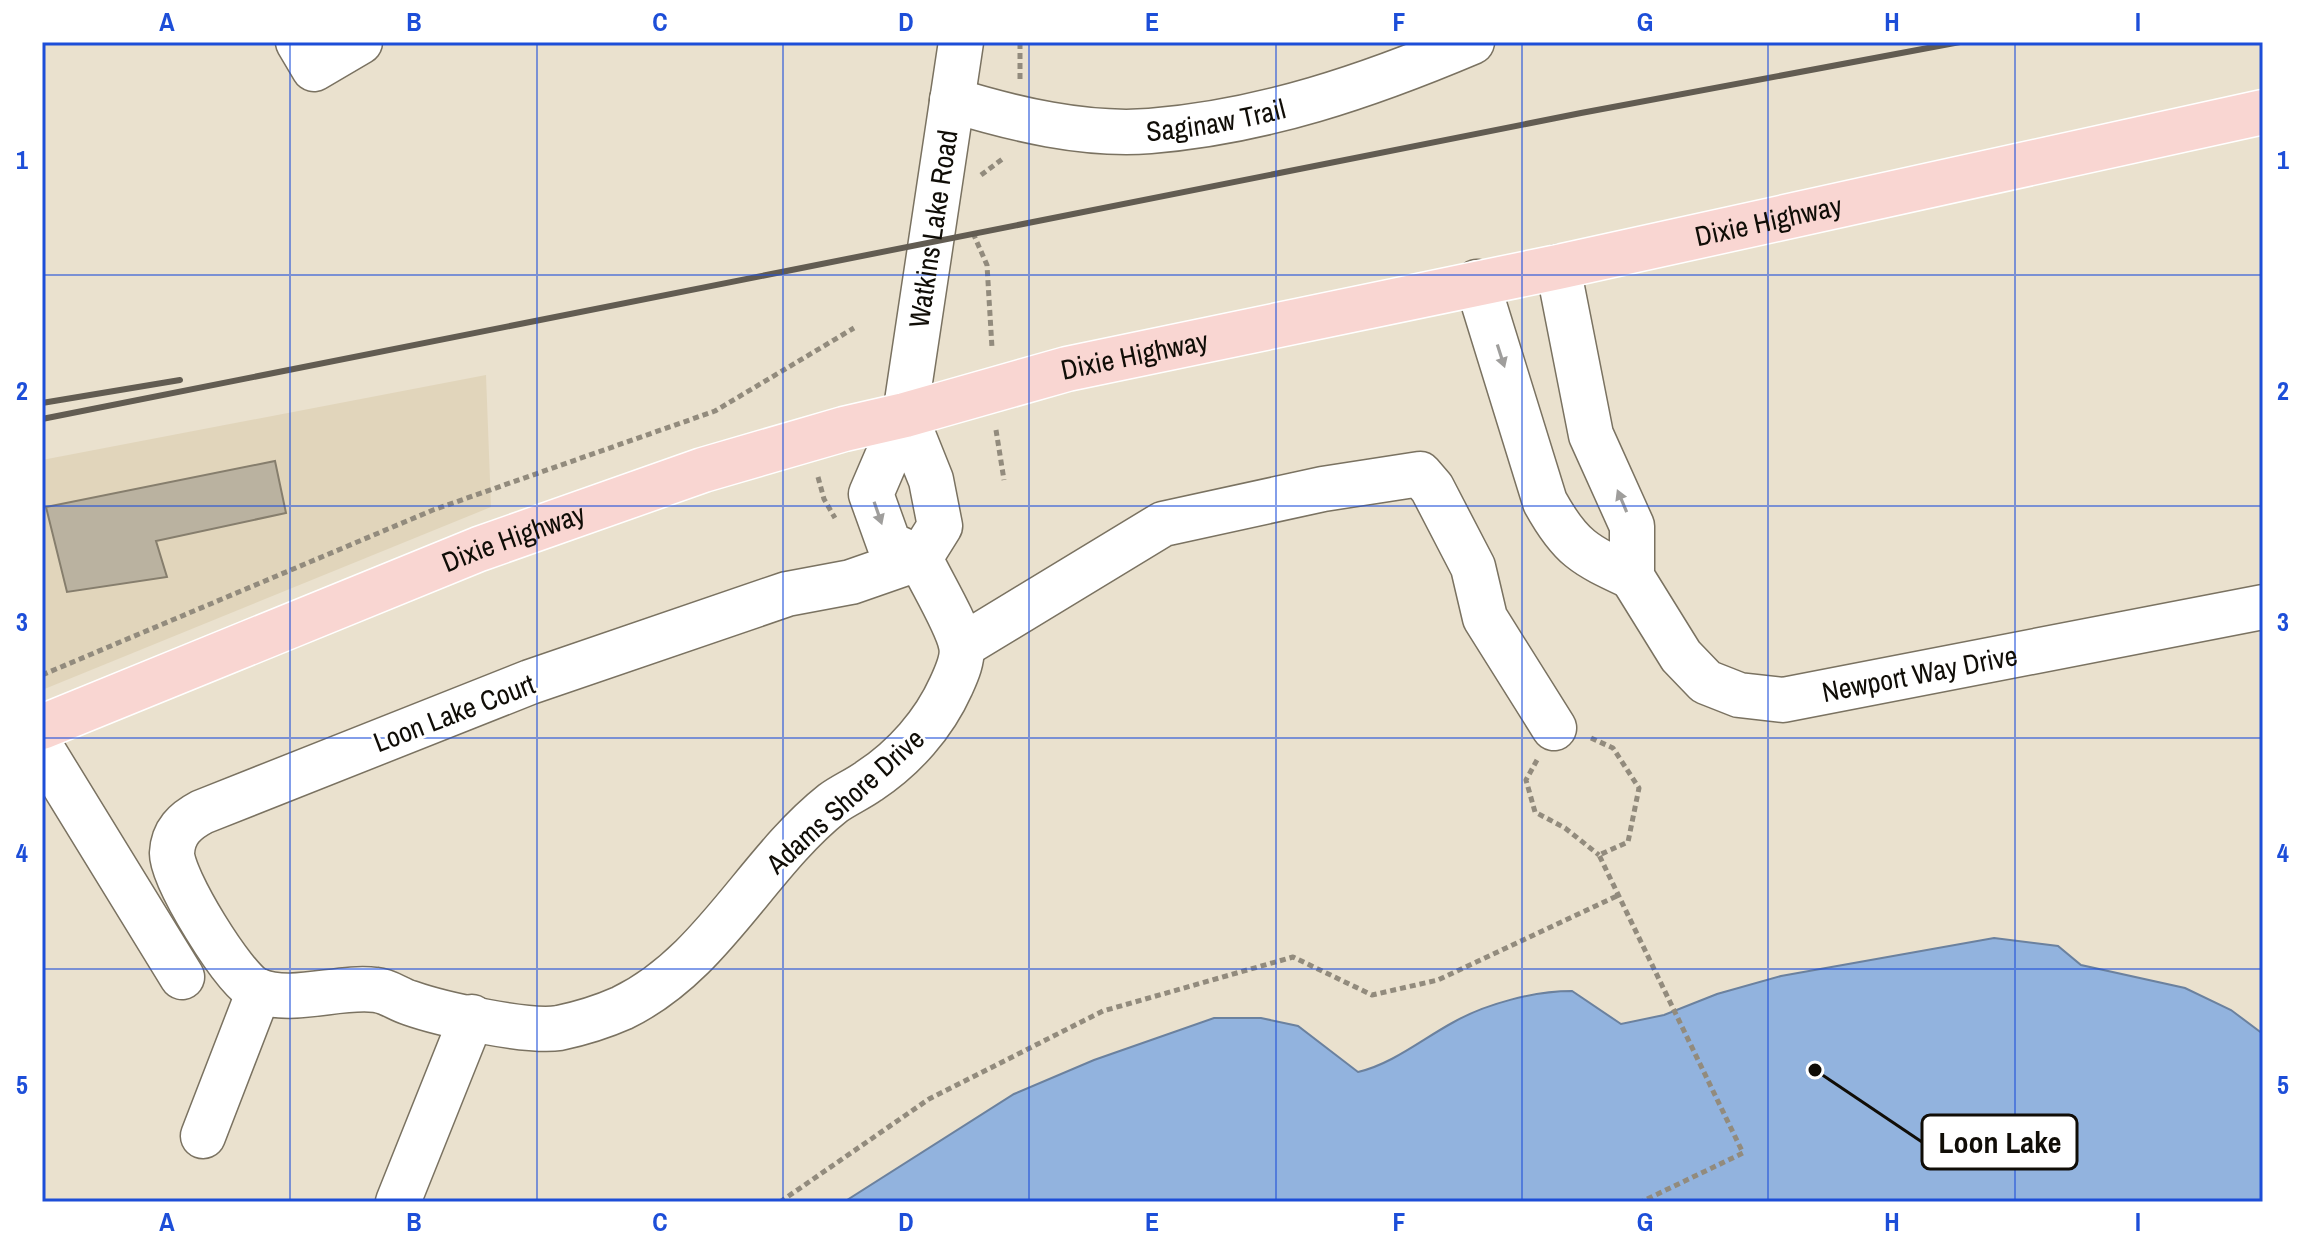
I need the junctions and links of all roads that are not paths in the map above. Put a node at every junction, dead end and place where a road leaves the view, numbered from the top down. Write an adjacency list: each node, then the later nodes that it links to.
1 (298, 42): 2 (street)
2 (360, 42)
3 (961, 42): 5 (street, Watkins Lake Road)
4 (1472, 42): 5 (street, Saginaw Trail)
5 (952, 100): 9 (street, Watkins Lake Road)
6 (2263, 112): 7 (main road, Dixie Highway)
7 (1558, 267): 8 (main road, Dixie Highway); 11 (street, one-way to 7)
8 (1477, 282): 9 (main road, Dixie Highway); 11 (street, one-way to 11)
9 (905, 415): 10 (street); 10 (street, Watkins Lake Road, one-way to 10); 14 (main road, Dixie Highway)
10 (920, 558): 13 (street); 18 (street, Loon Lake Court)
11 (1632, 577): 12 (street, Newport Way Drive)
12 (2263, 607)
13 (962, 646): 15 (street); 19 (street, Adams Shore Drive)
14 (42, 727)
15 (1554, 728)
16 (42, 749): 17 (street)
17 (182, 977)
18 (259, 991): 19 (street, Adams Shore Drive); 20 (street)
19 (472, 1017): 21 (street)
20 (203, 1136)
21 (398, 1202)

